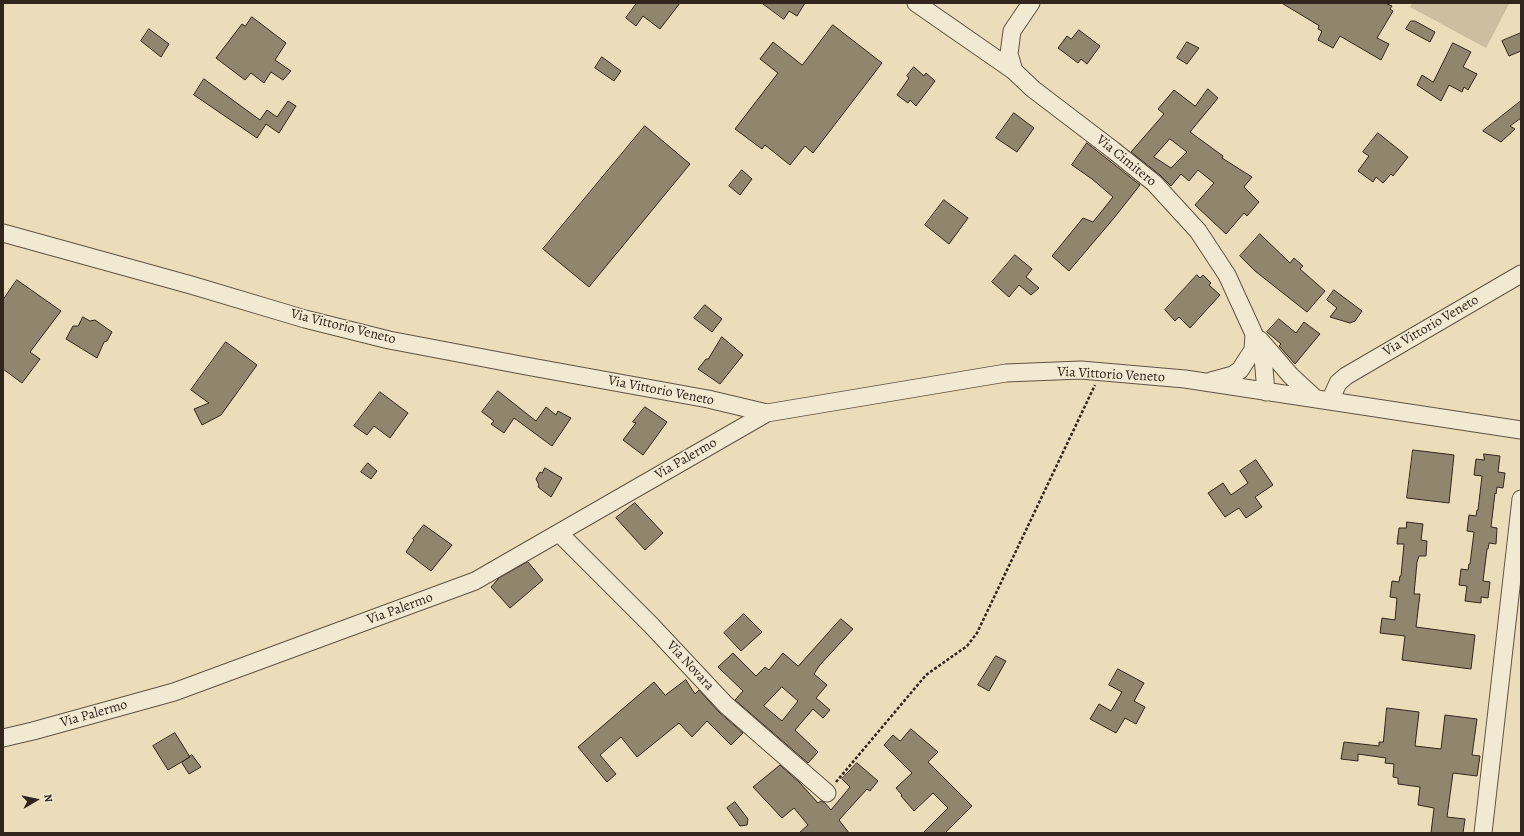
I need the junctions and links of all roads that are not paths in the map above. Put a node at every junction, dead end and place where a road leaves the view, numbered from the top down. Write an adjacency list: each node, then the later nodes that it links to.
1 (916, 3): 3 (street, Via Cimitero)
2 (1031, 3): 3 (street)
3 (1014, 72): 6 (street, Via Cimitero)
4 (3, 233): 10 (street, Via Vittorio Veneto)
5 (1521, 274): 9 (street, Via Vittorio Veneto)
6 (1254, 334): 7 (street); 8 (street, Via Cimitero); 9 (street, Via Cimitero)
7 (1206, 383): 8 (street, Via Vittorio Veneto); 10 (street, Via Vittorio Veneto)
8 (1266, 392): 9 (street, Via Vittorio Veneto)
9 (1323, 400): 11 (street, Via Vittorio Veneto)
10 (767, 413): 13 (street, Via Palermo)
11 (1521, 430)
12 (1521, 498): 16 (street)
13 (559, 533): 14 (street, Via Palermo); 15 (street, Via Novara)
14 (3, 738)
15 (827, 793)
16 (1483, 833)

